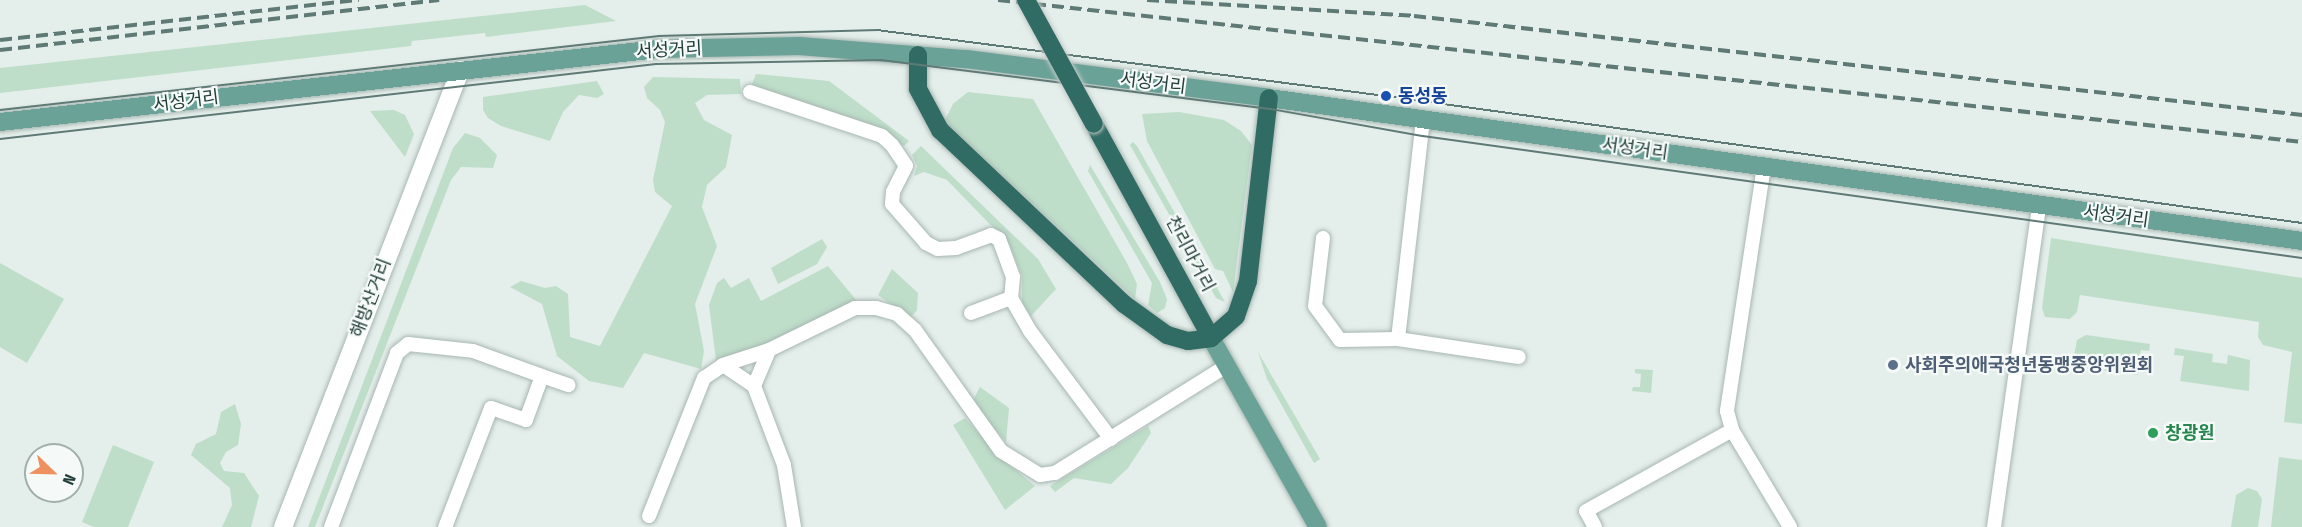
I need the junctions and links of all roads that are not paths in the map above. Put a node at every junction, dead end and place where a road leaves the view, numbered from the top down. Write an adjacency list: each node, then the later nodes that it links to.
1 (1026, 0): 14 (highway, 천리마거리, bridge)
2 (918, 55): 3 (main road, 서성거리); 5 (main road, 서성거리); 14 (highway)
3 (460, 70): 7 (main road, 서성거리); 26 (main road, 해방산거리)
4 (750, 92): 12 (street)
5 (1269, 98): 6 (main road, 서성거리); 14 (highway)
6 (1423, 121): 8 (main road, 서성거리); 15 (street)
7 (0, 122)
8 (1764, 166): 9 (main road, 서성거리); 23 (street)
9 (2039, 205): 11 (main road, 서성거리); 33 (street)
10 (1323, 238): 15 (street)
11 (2302, 241)
12 (1011, 298): 13 (street); 24 (street)
13 (971, 313)
14 (1211, 338): 19 (main road, 천리마거리)
15 (1398, 339): 17 (street)
16 (769, 350): 18 (street); 22 (street); 24 (street)
17 (1519, 357)
18 (723, 365): 22 (street); 25 (street)
19 (1226, 366): 24 (street); 30 (main road, 천리마거리)
20 (543, 376): 21 (street); 27 (street); 28 (street)
21 (568, 385)
22 (754, 386): 29 (street)
23 (1732, 430): 31 (street); 32 (street)
24 (1111, 439)
25 (650, 516)
26 (283, 527)
27 (331, 527)
28 (445, 527)
29 (794, 527)
30 (1318, 527)
31 (1594, 527)
32 (1790, 527)
33 (1994, 527)

